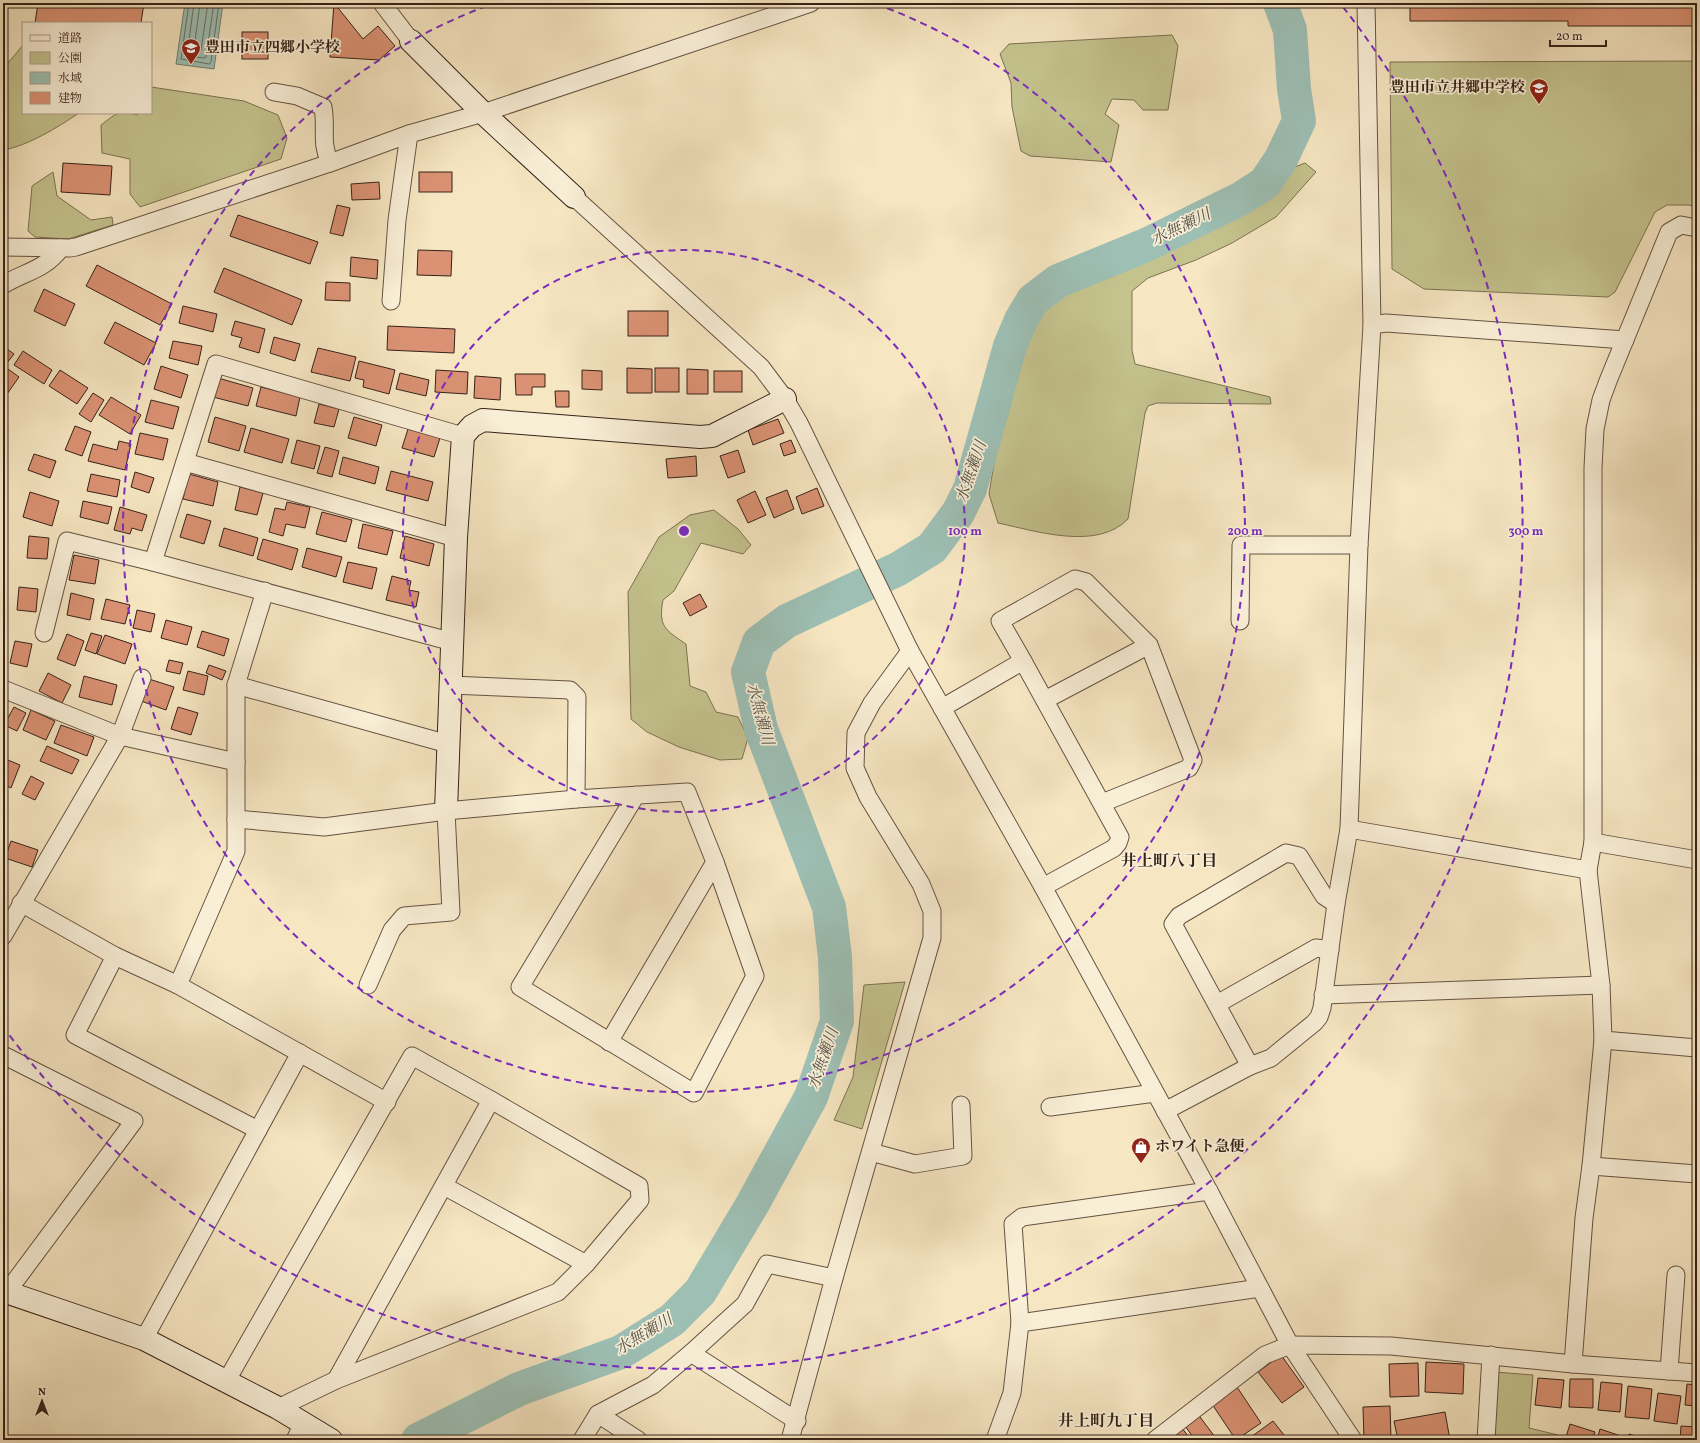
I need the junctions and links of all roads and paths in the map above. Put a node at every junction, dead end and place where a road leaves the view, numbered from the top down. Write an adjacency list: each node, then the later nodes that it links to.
1 (382, 3): 4 (street)
2 (811, 3): 6 (street)
3 (1366, 3): 15 (street)
4 (411, 42): 6 (street)
5 (274, 92): 8 (street)
6 (482, 113): 7 (street); 9 (street)
7 (409, 134): 8 (street); 14 (street)
8 (330, 164): 12 (street)
9 (574, 197): 17 (street)
10 (1697, 228): 16 (street)
11 (3, 247): 12 (street)
12 (61, 248): 13 (street)
13 (3, 285)
14 (391, 301)
15 (1372, 325): 16 (street); 21 (street)
16 (1625, 340): 45 (street)
17 (785, 399): 18 (street); 28 (street)
18 (463, 436): 19 (street); 20 (street)
19 (185, 462): 20 (street); 22 (street)
20 (456, 538): 26 (street)
21 (1359, 545): 24 (street); 44 (street)
22 (153, 562): 23 (street); 25 (street)
23 (265, 591): 26 (street); 31 (street)
24 (1240, 621)
25 (44, 633)
26 (453, 642): 32 (street)
27 (1149, 645): 29 (street); 34 (street); 41 (street)
28 (910, 651): 35 (street); 73 (street)
29 (1023, 662): 34 (street); 35 (street)
30 (142, 678): 36 (street)
31 (236, 685): 37 (street); 38 (street)
32 (451, 685): 37 (street); 40 (street)
33 (3, 689): 36 (street)
34 (1045, 700): 41 (street)
35 (942, 708): 49 (street)
36 (120, 736): 38 (street); 50 (street)
37 (448, 744): 42 (street)
38 (236, 762): 43 (street)
39 (636, 795): 40 (street); 47 (street); 61 (street)
40 (576, 799): 42 (street)
41 (1102, 803): 49 (street)
42 (446, 811): 43 (street); 56 (street)
43 (236, 819): 55 (street)
44 (1349, 829): 48 (street); 51 (street)
45 (1593, 842): 46 (street); 48 (street)
46 (1697, 860)
47 (715, 862): 61 (street); 61 (street)
48 (1588, 870): 57 (street)
49 (1043, 887): 66 (street)
50 (21, 903): 52 (street); 54 (street)
51 (1336, 904): 53 (street); 59 (street)
52 (3, 936)
53 (1330, 950): 58 (street); 59 (street)
54 (115, 956): 55 (street); 72 (street)
55 (178, 985): 63 (street)
56 (368, 985)
57 (1600, 985): 58 (street); 60 (street)
58 (1323, 995): 65 (street)
59 (1218, 1004): 65 (street)
60 (1603, 1040): 62 (street); 74 (street)
61 (609, 1042)
62 (1697, 1048)
63 (300, 1053): 68 (street); 72 (street)
64 (3, 1055): 82 (street)
65 (1250, 1066): 71 (street)
66 (1155, 1093): 70 (street); 71 (street)
67 (491, 1100): 68 (street); 76 (street); 78 (street)
68 (387, 1102): 91 (street)
69 (962, 1105): 73 (street)
70 (1050, 1108)
71 (1165, 1111): 77 (street)
72 (258, 1130): 84 (street)
73 (871, 1152): 80 (street)
74 (1591, 1166): 75 (street); 88 (street)
75 (1697, 1174)
76 (444, 1186): 78 (street); 92 (street)
77 (1209, 1191): 81 (street); 83 (street)
78 (586, 1264): 92 (street)
79 (1676, 1275): 89 (street)
80 (834, 1278): 86 (street); 95 (street)
81 (1260, 1288): 83 (street); 85 (street)
82 (5, 1291): 84 (street)
83 (1020, 1323): 101 (street)
84 (144, 1339): 91 (street)
85 (1290, 1345): 87 (street); 102 (street); 103 (street)
86 (691, 1353): 94 (street); 95 (street)
87 (1491, 1355): 88 (street); 104 (street)
88 (1573, 1364): 89 (street)
89 (1669, 1371): 90 (street)
90 (1697, 1373)
91 (227, 1380): 93 (street)
92 (336, 1380): 93 (street)
93 (278, 1408): 96 (street)
94 (598, 1414): 98 (street); 99 (street)
95 (797, 1421): 100 (street)
96 (299, 1431): 97 (street)
97 (331, 1440)
98 (582, 1440)
99 (638, 1440)
100 (790, 1440)
101 (996, 1440)
102 (1155, 1440)
103 (1353, 1440)
104 (1486, 1440)

